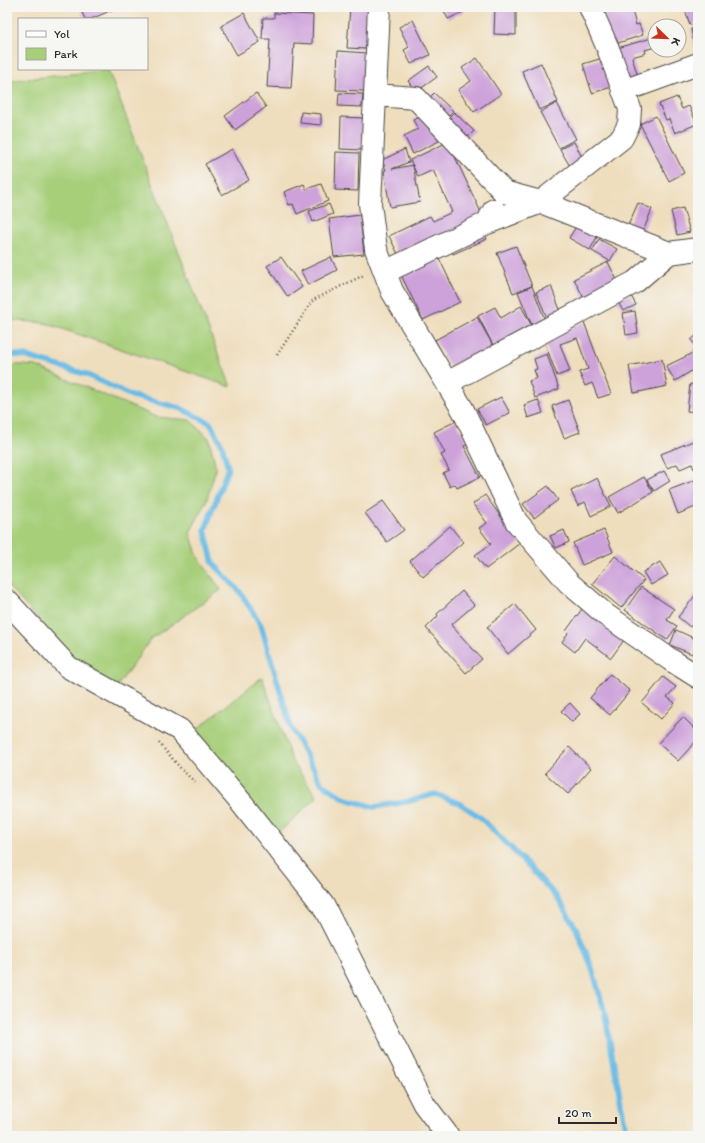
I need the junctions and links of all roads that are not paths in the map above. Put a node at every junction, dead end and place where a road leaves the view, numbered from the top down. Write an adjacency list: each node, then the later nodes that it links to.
1 (379, 7): 5 (street)
2 (590, 7): 4 (street)
3 (698, 64): 4 (street)
4 (623, 91): 7 (street)
5 (375, 95): 6 (street); 11 (street)
6 (504, 192): 7 (street); 8 (street)
7 (541, 202): 8 (street); 10 (street)
8 (487, 223): 11 (street)
9 (698, 249): 10 (street)
10 (668, 253): 12 (street)
11 (384, 269): 12 (street)
12 (447, 383): 14 (street)
13 (7, 601): 15 (street)
14 (698, 677)
15 (448, 1136)

